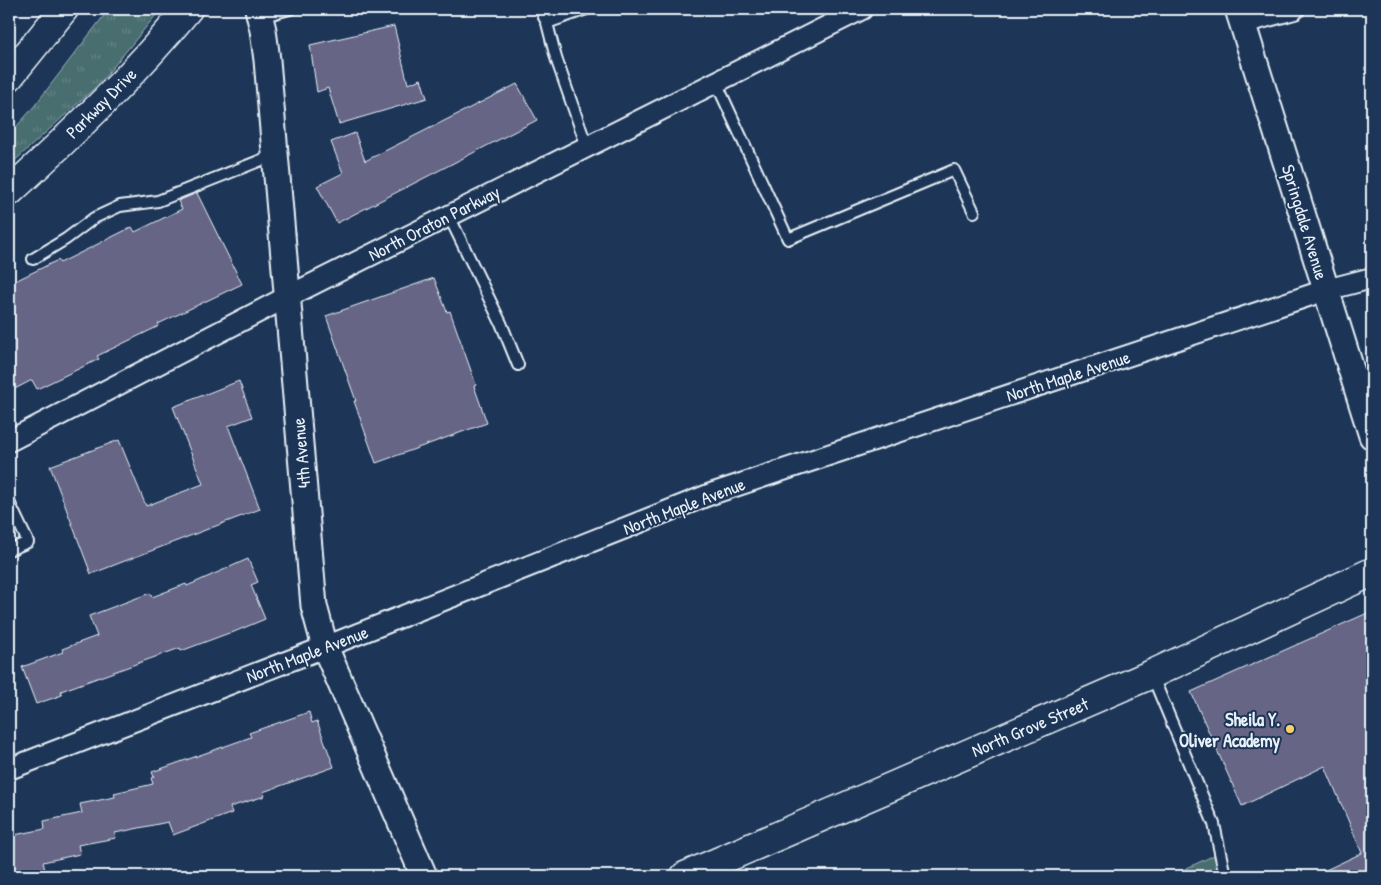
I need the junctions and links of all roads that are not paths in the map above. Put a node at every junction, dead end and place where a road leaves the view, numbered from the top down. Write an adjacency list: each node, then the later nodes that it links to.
1 (64, 9): 11 (main road)
2 (188, 9): 15 (main road, Parkway Drive)
3 (290, 9): 8 (lane)
4 (540, 9): 10 (lane)
5 (587, 9): 10 (lane)
6 (862, 9): 12 (street, North Oraton Parkway)
7 (1294, 9): 9 (street)
8 (259, 13): 14 (street, 4th Avenue)
9 (1240, 16): 20 (street, Springdale Avenue)
10 (547, 23): 13 (lane)
11 (9, 78)
12 (716, 82): 13 (street, North Oraton Parkway); 16 (lane)
13 (587, 147): 17 (street, North Oraton Parkway)
14 (275, 154): 18 (lane); 21 (street, 4th Avenue)
15 (9, 192)
16 (974, 212)
17 (449, 216): 21 (street, North Oraton Parkway); 22 (lane)
18 (32, 259)
19 (1372, 278): 20 (street, North Maple Avenue)
20 (1326, 290): 23 (street, Springdale Avenue); 28 (street, North Maple Avenue)
21 (288, 297): 24 (street, North Oraton Parkway); 28 (street, 4th Avenue)
22 (518, 365)
23 (1372, 436)
24 (9, 441)
25 (9, 502): 26 (lane)
26 (9, 550)
27 (1372, 572): 29 (main road, North Grove Street)
28 (325, 647): 30 (street, North Maple Avenue); 31 (street, 4th Avenue)
29 (1152, 674): 32 (main road, North Grove Street); 33 (lane)
30 (9, 769)
31 (424, 876)
32 (685, 876)
33 (1225, 876)

